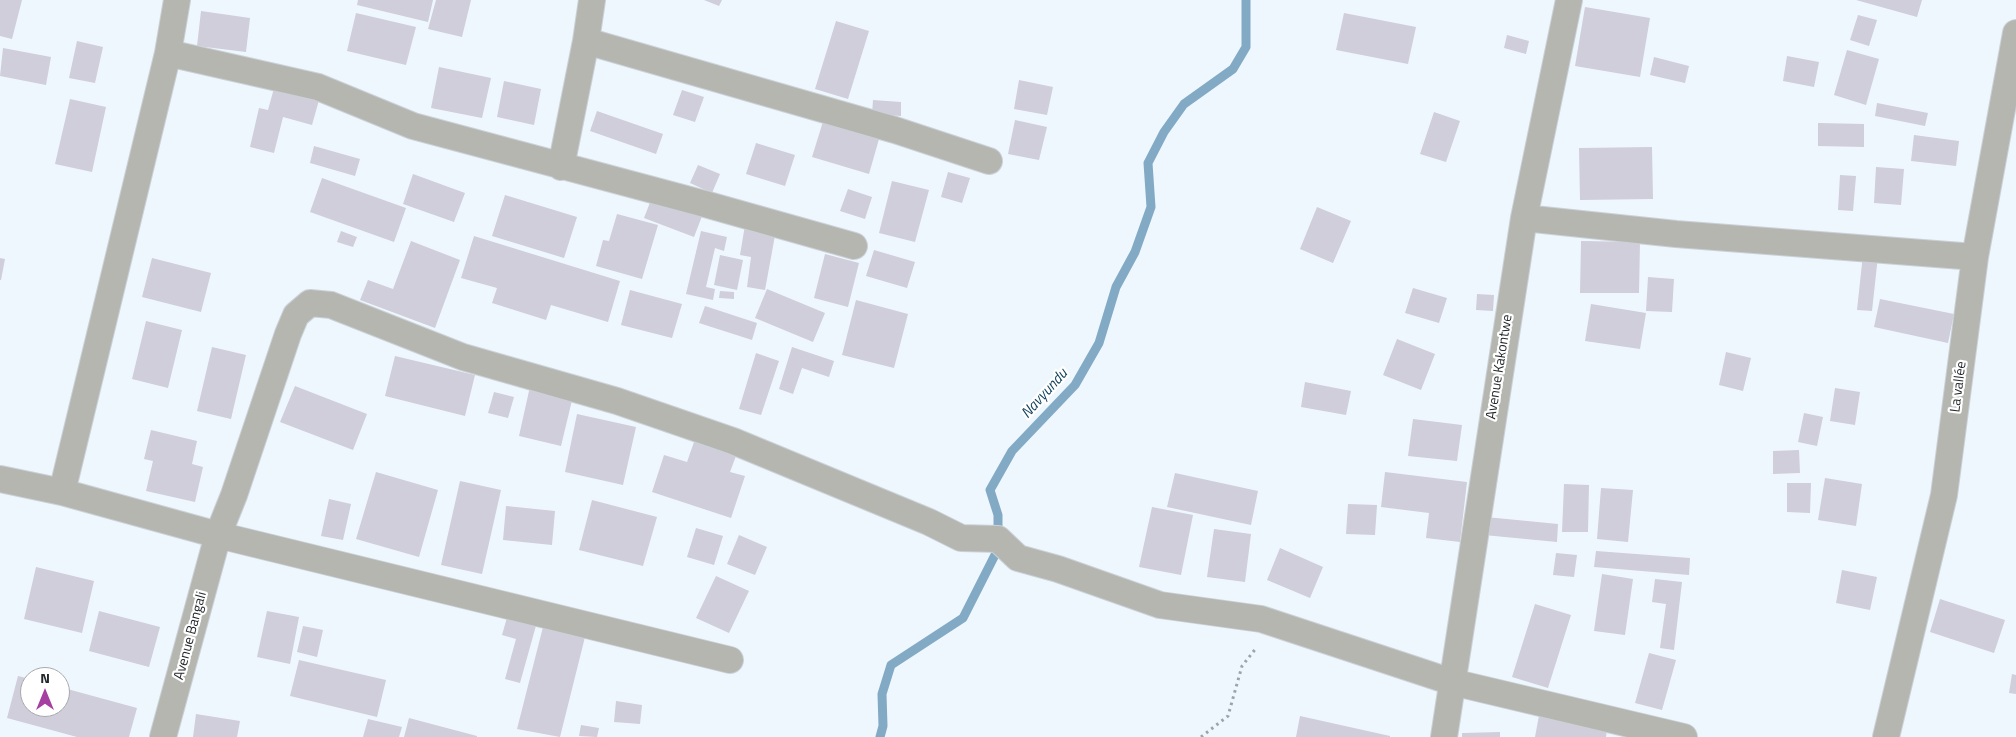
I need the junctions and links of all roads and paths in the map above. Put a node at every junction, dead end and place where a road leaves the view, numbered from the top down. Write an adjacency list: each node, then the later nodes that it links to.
1 (177, 0): 6 (street)
2 (592, 0): 5 (street)
3 (1569, 0): 9 (street, Avenue Kakontwe)
4 (2016, 33): 11 (street, La vallée)
5 (586, 41): 7 (street); 8 (street)
6 (168, 53): 8 (street); 13 (street)
7 (989, 161)
8 (561, 167): 10 (street)
9 (1524, 218): 11 (street); 17 (street, Avenue Kakontwe)
10 (854, 246)
11 (1974, 257): 22 (street, La vallée)
12 (0, 479): 13 (street)
13 (62, 492): 14 (street)
14 (218, 535): 15 (street, Avenue Bangali); 16 (street); 18 (street, Avenue Bangali)
15 (1261, 619): 17 (street, Avenue Bangali); 19 (path)
16 (730, 660)
17 (1452, 682): 20 (street, Avenue Kakontwe); 21 (street, Avenue Bangali)
18 (164, 737)
19 (1201, 737)
20 (1444, 737)
21 (1684, 737)
22 (1886, 737)

